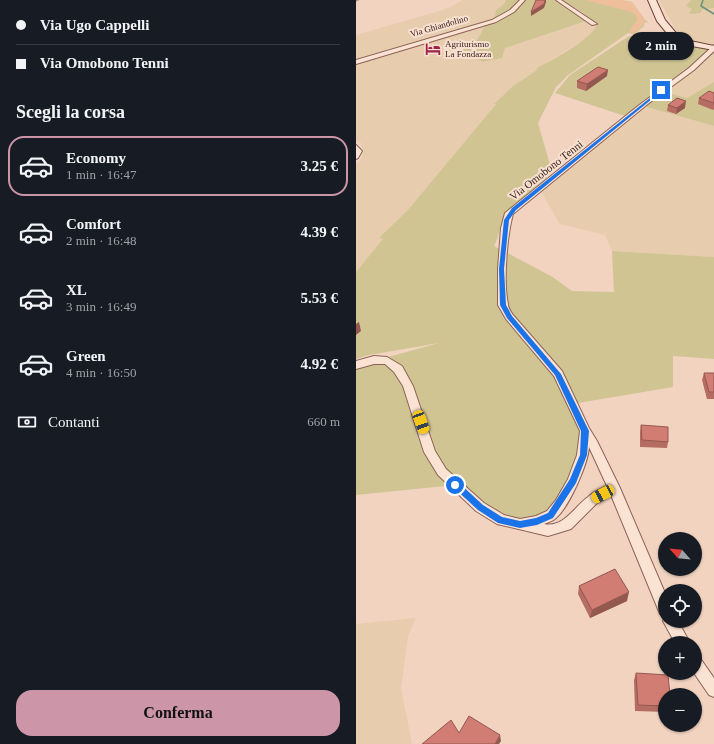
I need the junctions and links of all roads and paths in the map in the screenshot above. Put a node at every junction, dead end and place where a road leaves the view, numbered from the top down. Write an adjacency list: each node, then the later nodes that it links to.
1 (359, 0): 5 (path)
2 (523, 0): 10 (street, Via Ghiandolino)
3 (558, 0): 6 (street)
4 (652, 0): 8 (street)
5 (356, 1)
6 (594, 24)
7 (639, 37): 8 (street)
8 (678, 41): 9 (street)
9 (714, 48): 14 (street, Via Omobono Tenni)
10 (356, 62)
11 (356, 147): 12 (street)
12 (356, 157)
13 (356, 365): 16 (street)
14 (585, 431): 15 (street, Via Omobono Tenni); 16 (street)
15 (614, 488): 16 (street); 17 (street, Via Omobono Tenni)
16 (520, 524)
17 (658, 592)
18 (702, 673): 19 (street)
19 (714, 690)

